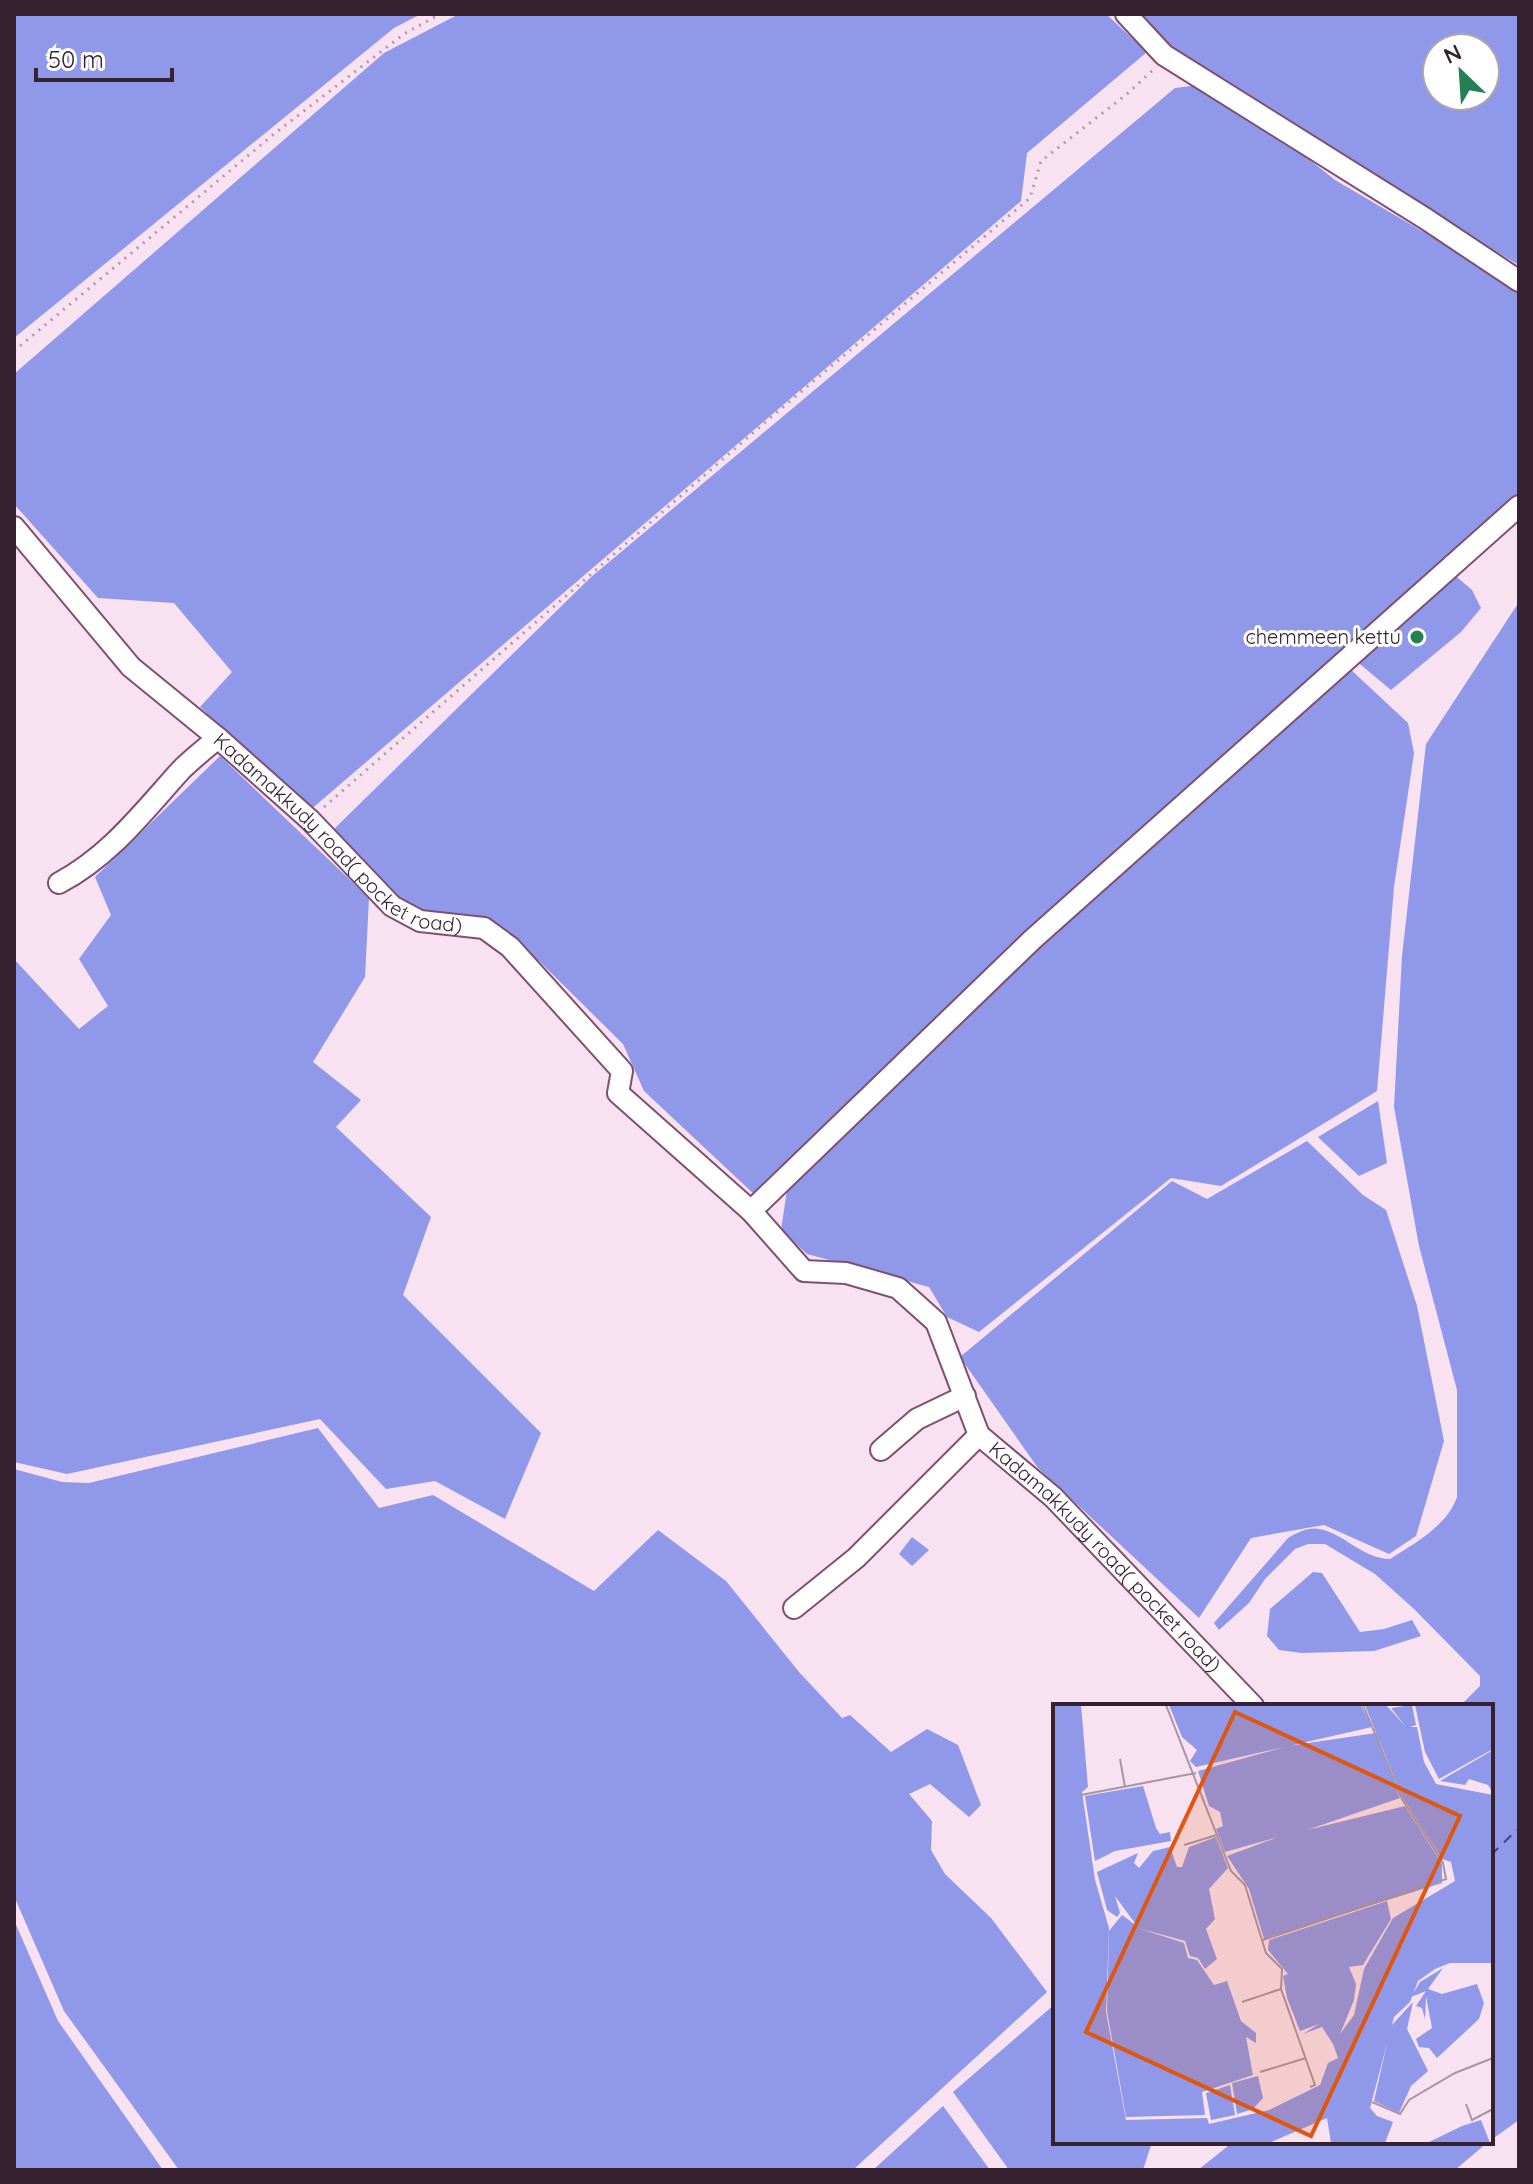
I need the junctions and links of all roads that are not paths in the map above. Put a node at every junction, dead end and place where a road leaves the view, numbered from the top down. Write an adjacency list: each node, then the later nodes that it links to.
1 (1126, 14): 2 (street)
2 (1519, 281)
3 (1519, 506): 7 (street)
4 (14, 527): 5 (street, Kadamakkudy road( pocket road))
5 (218, 738): 6 (street); 7 (street, Kadamakkudy road( pocket road))
6 (59, 883)
7 (751, 1211): 8 (street, Kadamakkudy road( pocket road))
8 (965, 1396): 9 (street, Kadamakkudy road( pocket road)); 10 (street)
9 (984, 1439): 11 (street); 12 (street); 13 (street, Kadamakkudy road( pocket road))
10 (881, 1450)
11 (858, 1570)
12 (794, 1608)
13 (1251, 1704)

